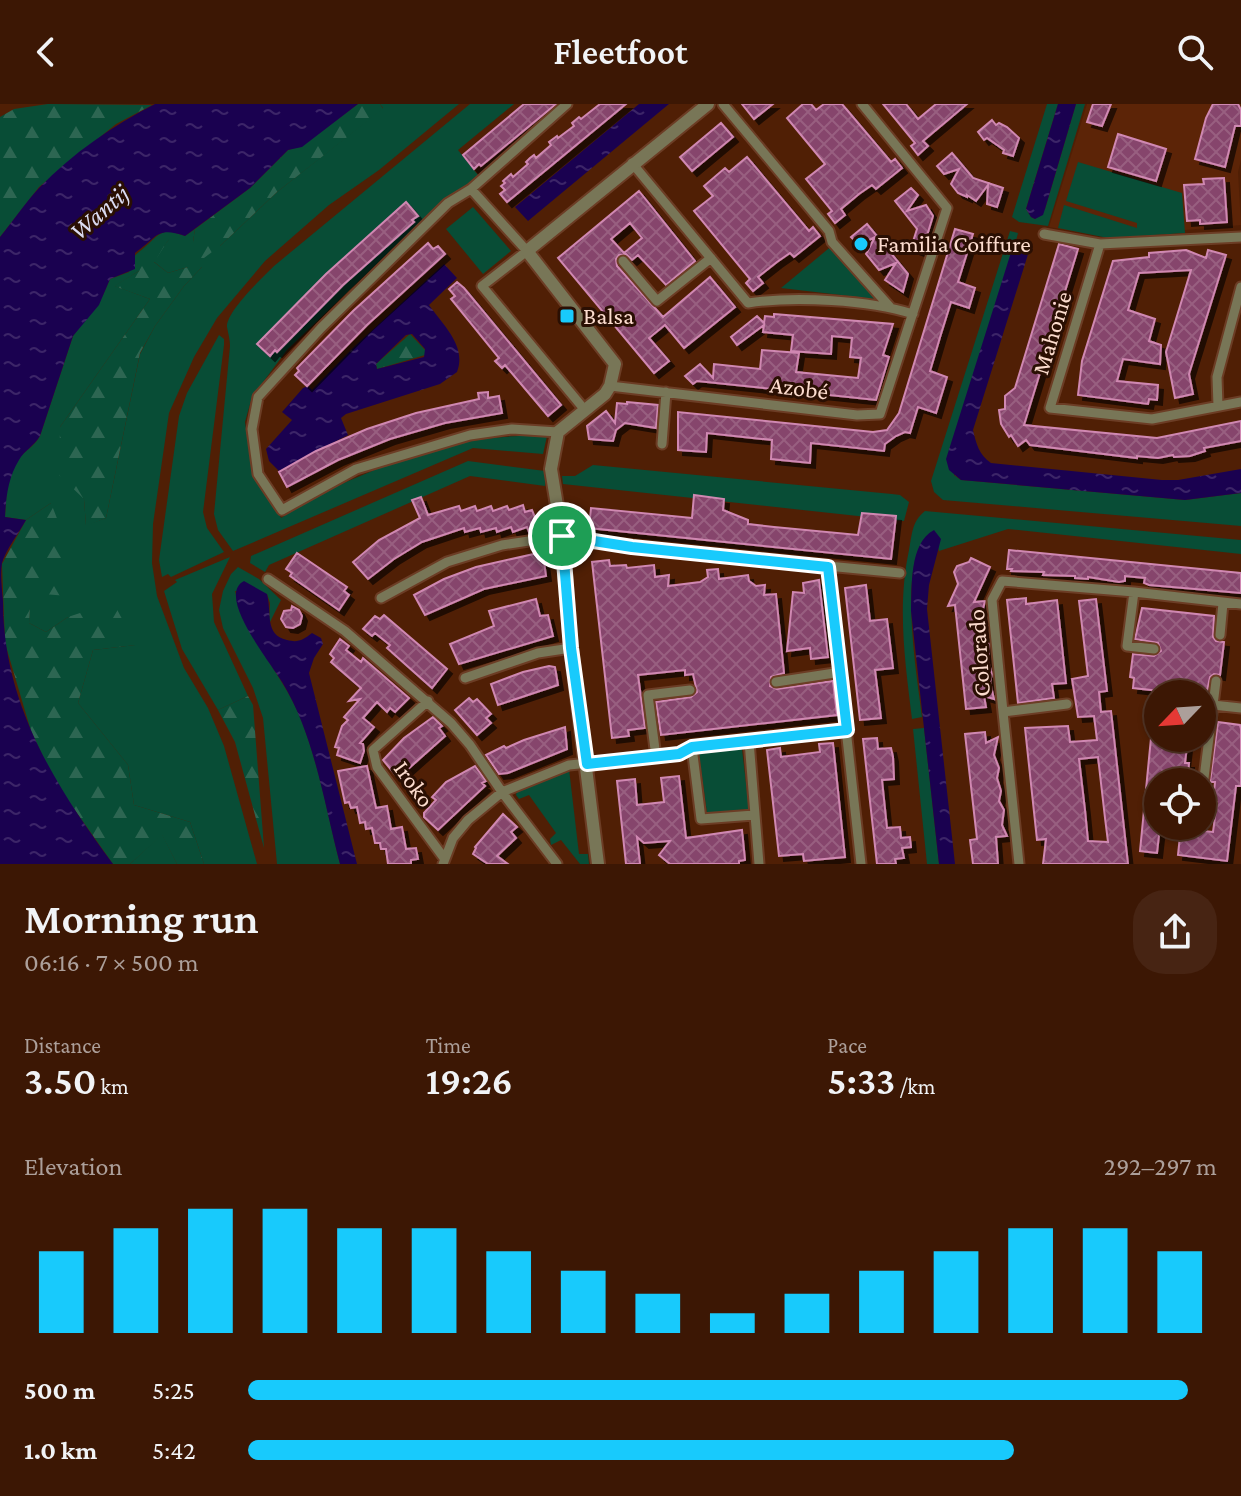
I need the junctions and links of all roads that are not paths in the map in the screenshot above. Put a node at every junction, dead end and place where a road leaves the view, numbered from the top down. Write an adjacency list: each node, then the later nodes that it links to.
1 (567, 104): 6 (street)
2 (708, 104): 5 (street)
3 (723, 104): 14 (street)
4 (862, 104): 15 (street, Azobé)
5 (632, 163): 10 (street); 11 (street)
6 (471, 189): 10 (street); 21 (street)
7 (1044, 234): 9 (street)
8 (1241, 237): 9 (street)
9 (1100, 244): 19 (street, Mahonie)
10 (527, 251): 16 (street); 20 (street)
11 (711, 258): 12 (street); 14 (street)
12 (623, 261)
13 (1241, 287): 19 (street)
14 (890, 307): 15 (street)
15 (913, 314): 17 (street, Azobé)
16 (610, 386): 17 (street, Azobé); 20 (street)
17 (666, 392): 22 (street)
18 (1241, 402): 19 (street, Mahonie)
19 (1218, 406)
20 (584, 409): 21 (street)
21 (558, 432): 23 (street)
22 (662, 444)
23 (562, 536): 24 (street); 28 (street); 32 (street)
24 (828, 567): 25 (street); 34 (street)
25 (900, 573)
26 (268, 579): 38 (street)
27 (1134, 592): 29 (street, Colorado); 33 (street); 42 (street, Colorado)
28 (381, 598)
29 (1223, 603): 30 (street, Colorado); 31 (street)
30 (1241, 604)
31 (1220, 635)
32 (571, 648): 35 (street); 47 (street)
33 (1154, 649)
34 (841, 672): 36 (street); 43 (street)
35 (465, 678)
36 (776, 682)
37 (690, 690): 46 (street)
38 (428, 701): 48 (street); 50 (street, Iroko)
39 (1067, 704): 42 (street, Colorado)
40 (1216, 705): 41 (street)
41 (1241, 708)
42 (1003, 712): 55 (street, Colorado)
43 (847, 730): 44 (street, Iroko); 54 (street)
44 (749, 741): 45 (street, Iroko); 49 (street)
45 (692, 747): 46 (street, Iroko); 49 (street)
46 (656, 757): 47 (street, Iroko)
47 (587, 764): 48 (street, Iroko); 52 (street)
48 (502, 792): 50 (street, Iroko); 51 (street)
49 (754, 815): 53 (street)
50 (443, 861)
51 (557, 864)
52 (598, 864)
53 (759, 864)
54 (861, 864)
55 (1019, 864)

